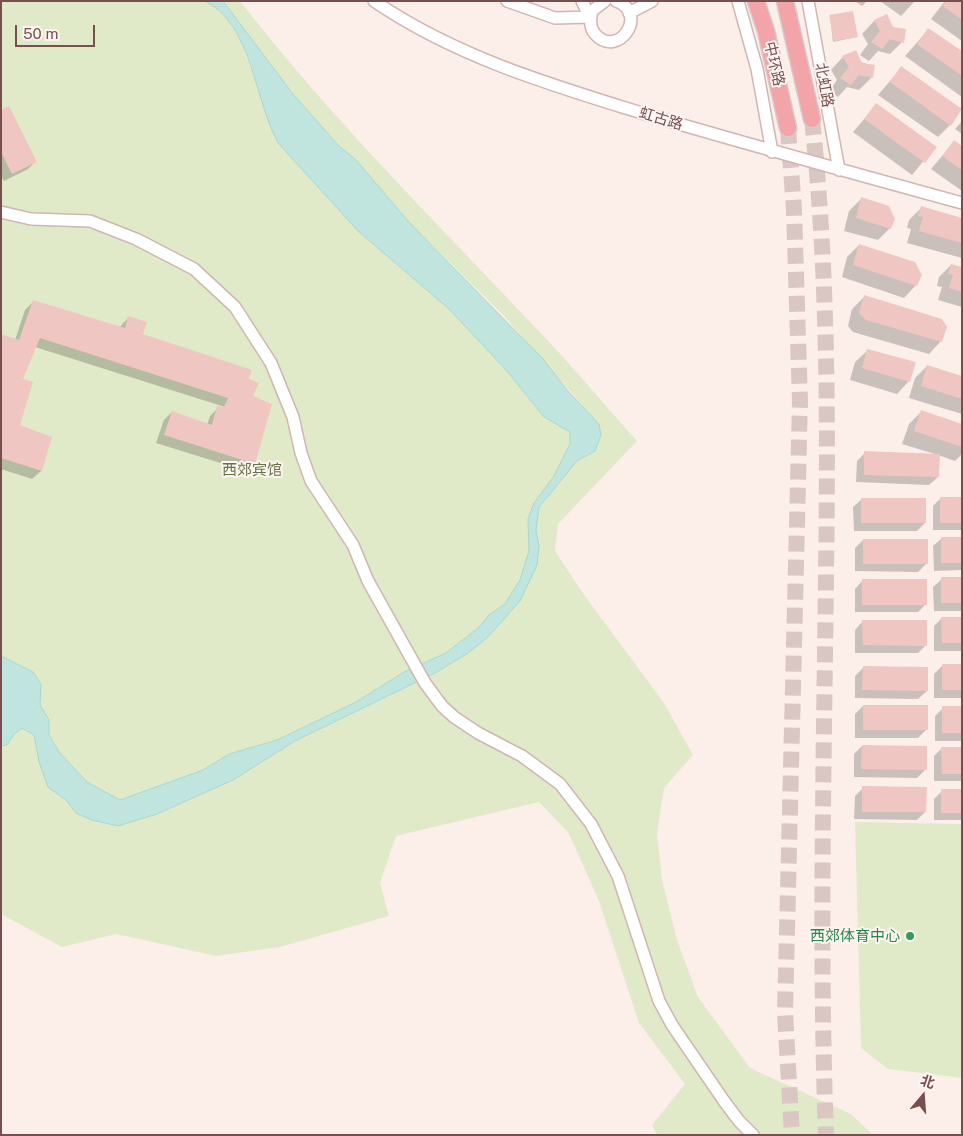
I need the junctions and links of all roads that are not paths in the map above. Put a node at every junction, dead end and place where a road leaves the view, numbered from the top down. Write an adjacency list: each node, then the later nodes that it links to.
1 (374, 1): 15 (street, 虹古路)
2 (506, 1): 12 (street)
3 (582, 1): 12 (street)
4 (605, 1): 12 (street)
5 (616, 1): 11 (street)
6 (652, 1): 11 (street)
7 (738, 1): 15 (street)
8 (756, 1): 14 (highway, 中环路)
9 (785, 1): 13 (highway, 中环路)
10 (808, 1): 16 (street, 北虹路)
11 (629, 12): 12 (street)
12 (590, 17)
13 (812, 119)
14 (788, 128)
15 (772, 152): 16 (street, 虹古路)
16 (839, 170): 17 (street, 虹古路)
17 (962, 203)
18 (1, 212): 19 (street)
19 (753, 1135)

